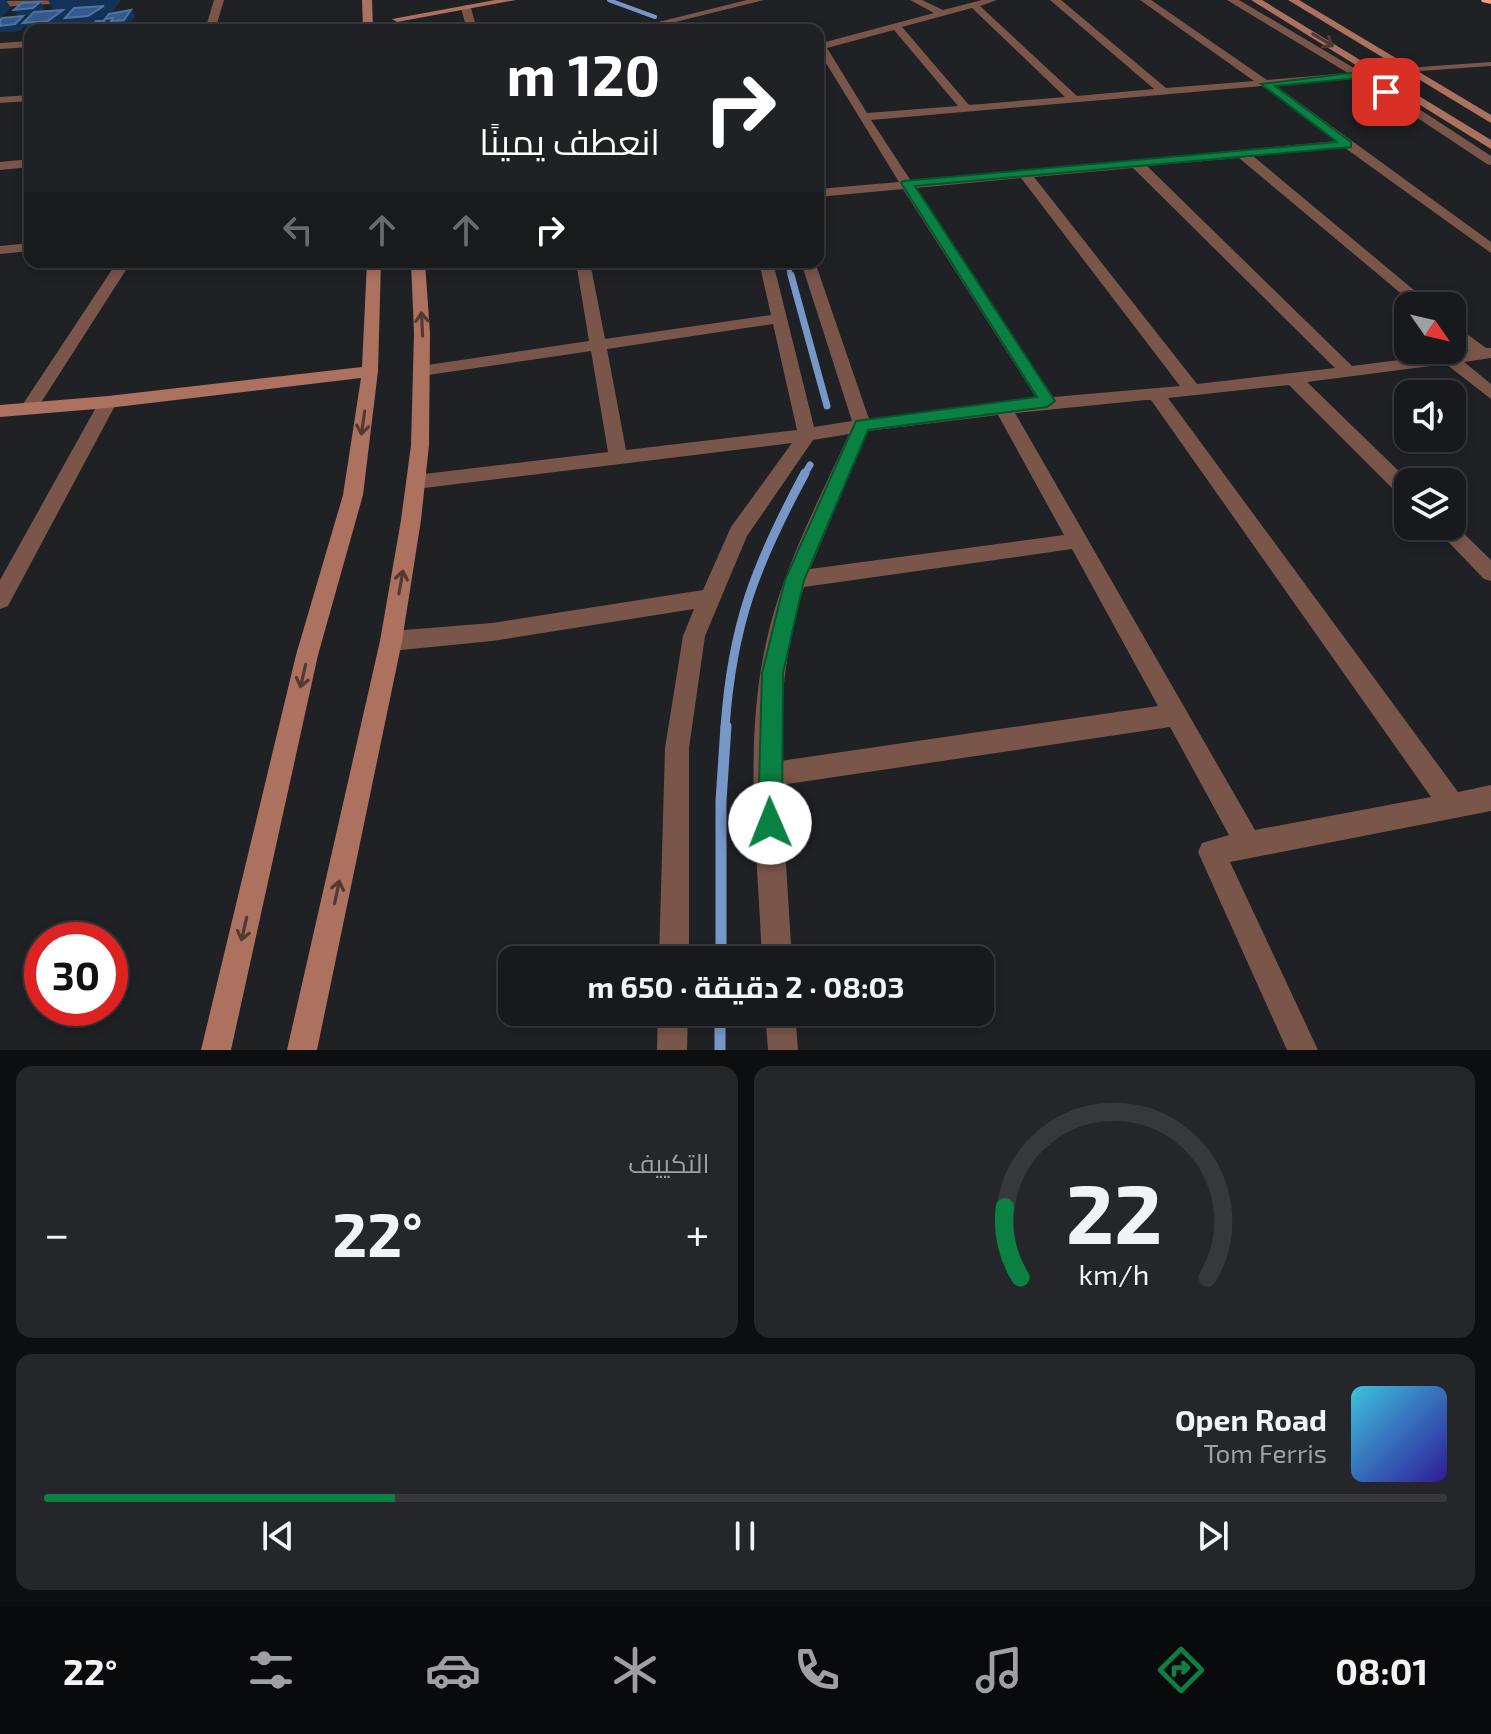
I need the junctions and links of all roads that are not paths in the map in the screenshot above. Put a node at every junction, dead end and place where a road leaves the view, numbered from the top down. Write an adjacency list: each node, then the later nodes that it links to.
1 (68, 0): 13 (street)
2 (219, 0): 18 (street)
3 (367, 0): 19 (street)
4 (511, 0): 14 (street)
5 (759, 0): 21 (street)
6 (915, 0): 16 (street)
7 (992, 0): 15 (street)
8 (1055, 0): 32 (street)
9 (1145, 0): 31 (street)
10 (1232, 0): 30 (street)
11 (1256, 0): 29 (street, one-way to 29)
12 (1293, 0): 28 (street)
13 (0, 4)
14 (465, 4): 17 (street); 20 (street)
15 (974, 5): 16 (street); 35 (street)
16 (940, 12): 22 (street)
17 (397, 20)
18 (212, 24)
19 (368, 24)
20 (470, 24)
21 (657, 24)
22 (894, 24): 24 (street); 36 (street)
23 (24, 44): 25 (street)
24 (824, 45)
25 (0, 46)
26 (824, 52): 37 (street)
27 (1491, 64): 28 (lane)
28 (1401, 67): 29 (street); 38 (street)
29 (1371, 69): 30 (street); 40 (street)
30 (1359, 75): 31 (street); 42 (street)
31 (1266, 84): 32 (street); 39 (street)
32 (1165, 93): 35 (street)
33 (24, 98): 34 (street)
34 (0, 100)
35 (1075, 100): 36 (street)
36 (967, 109): 37 (street)
37 (864, 117): 47 (street)
38 (1491, 120)
39 (1347, 144): 41 (street); 50 (street)
40 (1491, 145)
41 (1240, 152): 43 (street); 58 (street)
42 (1491, 161)
43 (1135, 162): 46 (street); 68 (street)
44 (24, 164): 45 (street)
45 (0, 166)
46 (1025, 174): 47 (street); 70 (street)
47 (907, 183): 48 (street); 73 (street)
48 (824, 192)
49 (24, 248): 51 (street)
50 (1491, 249)
51 (0, 250)
52 (120, 268): 75 (street)
53 (374, 268): 66 (street)
54 (418, 268): 67 (street, one-way to 54)
55 (584, 268): 61 (street)
56 (767, 268): 59 (street)
57 (810, 268): 78 (street)
58 (1408, 292)
59 (779, 318): 61 (street); 79 (street)
60 (1466, 338): 62 (street)
61 (599, 346): 67 (street); 80 (street)
62 (1487, 353): 63 (street)
63 (1466, 356)
64 (1402, 364): 68 (street)
65 (1456, 364): 72 (street)
66 (370, 371): 74 (street); 99 (street, one-way to 99)
67 (421, 371): 82 (street)
68 (1348, 371): 69 (street)
69 (1292, 378): 70 (street); 81 (street)
70 (1192, 390): 71 (street)
71 (1154, 392): 73 (street); 93 (street)
72 (1491, 393)
73 (1047, 401): 76 (street)
74 (108, 402): 75 (street); 88 (street)
75 (29, 408): 77 (street)
76 (1004, 409): 78 (street); 84 (street)
77 (0, 411)
78 (862, 425): 79 (street); 86 (street)
79 (807, 435): 80 (street); 87 (street)
80 (618, 456): 82 (street)
81 (1394, 478)
82 (416, 482): 89 (street, one-way to 82)
83 (1457, 540): 85 (street)
84 (1076, 541): 86 (street); 90 (street)
85 (1491, 573)
86 (795, 580): 91 (street)
87 (711, 598): 89 (street); 95 (street)
88 (0, 600)
89 (391, 641): 100 (street, one-way to 89)
90 (1175, 715): 91 (street); 94 (street)
91 (769, 775): 96 (street)
92 (1491, 798): 93 (street)
93 (1453, 806): 94 (street)
94 (1249, 845): 103 (street)
95 (674, 946)
96 (776, 946)
97 (673, 1026): 101 (street)
98 (781, 1026): 102 (street)
99 (216, 1050)
100 (302, 1050)
101 (672, 1050)
102 (783, 1050)
103 (1303, 1050)

